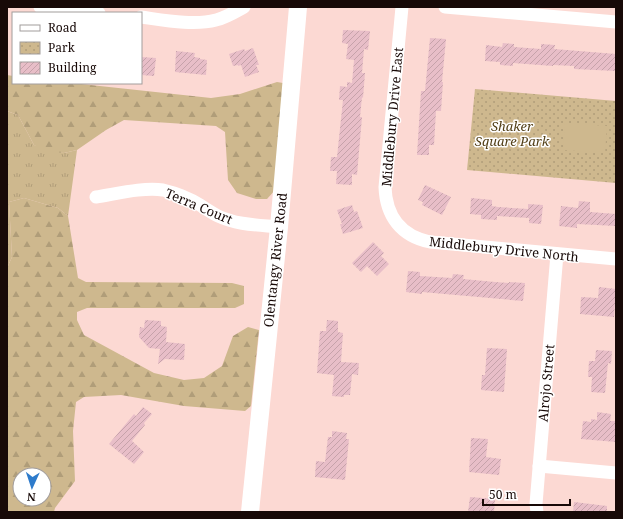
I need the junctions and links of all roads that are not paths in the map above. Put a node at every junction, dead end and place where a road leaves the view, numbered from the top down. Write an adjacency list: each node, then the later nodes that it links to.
1 (40, 7): 6 (street)
2 (244, 7): 7 (street)
3 (298, 7): 11 (main road, Olentangy River Road)
4 (402, 7): 10 (street, Middlebury Drive East)
5 (446, 7): 8 (street)
6 (89, 12)
7 (142, 17)
8 (616, 22)
9 (96, 197): 11 (street, Terra Court)
10 (397, 224): 12 (street, Middlebury Drive North)
11 (279, 227): 16 (main road, Olentangy River Road)
12 (557, 254): 13 (street, Middlebury Drive North); 14 (street, Alrojo Street)
13 (616, 260)
14 (539, 466): 15 (street); 17 (street, Alrojo Street)
15 (616, 473)
16 (250, 512)
17 (537, 512)

